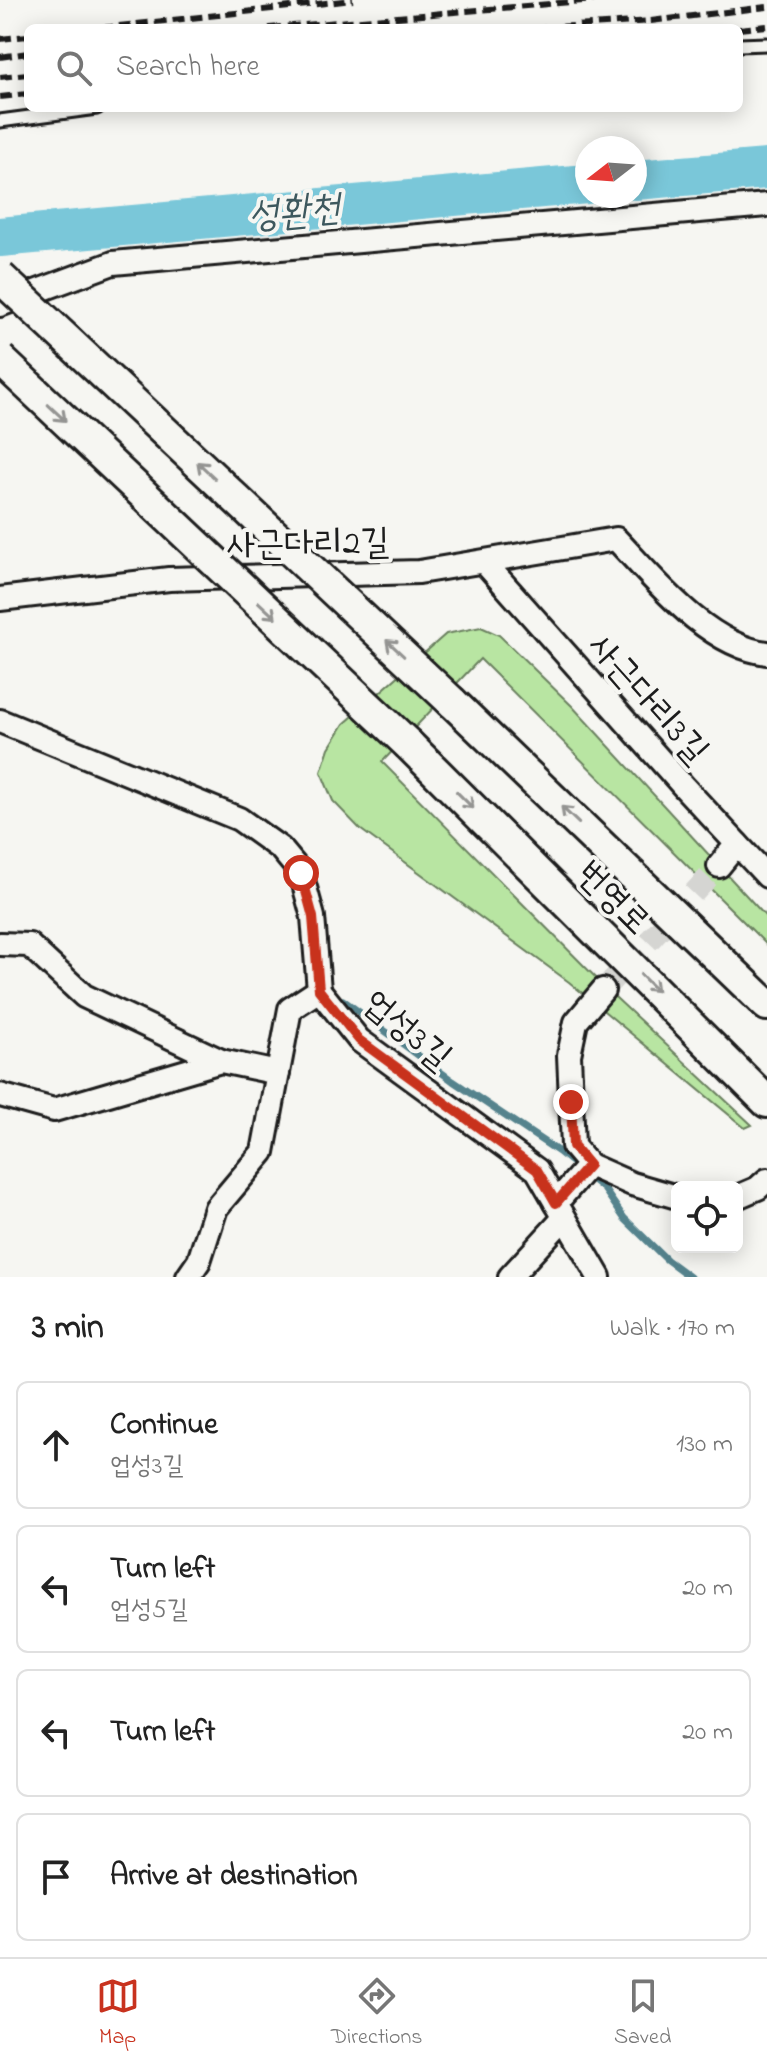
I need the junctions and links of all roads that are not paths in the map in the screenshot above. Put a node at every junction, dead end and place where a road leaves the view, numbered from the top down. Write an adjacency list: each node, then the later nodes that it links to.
1 (767, 44): 2 (lane)
2 (743, 45)
3 (67, 112): 4 (lane)
4 (0, 121)
5 (767, 205): 7 (street)
6 (0, 277): 19 (street, 번영로, one-way to 6, bridge)
7 (0, 305)
8 (0, 359): 23 (street, 번영로, one-way to 23, bridge)
9 (484, 562): 10 (street, 사근다리2길); 11 (street, 사근다리2길); 13 (street, 사근다리3길)
10 (0, 599)
11 (767, 653)
12 (0, 721): 17 (street, 업성3길)
13 (737, 844): 14 (street); 15 (street, 사근다리3길)
14 (719, 866)
15 (767, 876)
16 (0, 944): 20 (street)
17 (319, 990): 21 (street); 28 (street, 업성3길)
18 (603, 990): 24 (street)
19 (767, 1005)
20 (221, 1061): 21 (street); 22 (street)
21 (278, 1073): 29 (street)
22 (0, 1095)
23 (767, 1102)
24 (587, 1167): 27 (street); 28 (street)
25 (767, 1180): 26 (street)
26 (743, 1194)
27 (671, 1195)
28 (562, 1204): 30 (street); 31 (street, 업성3길)
29 (188, 1277)
30 (510, 1277)
31 (599, 1277)

